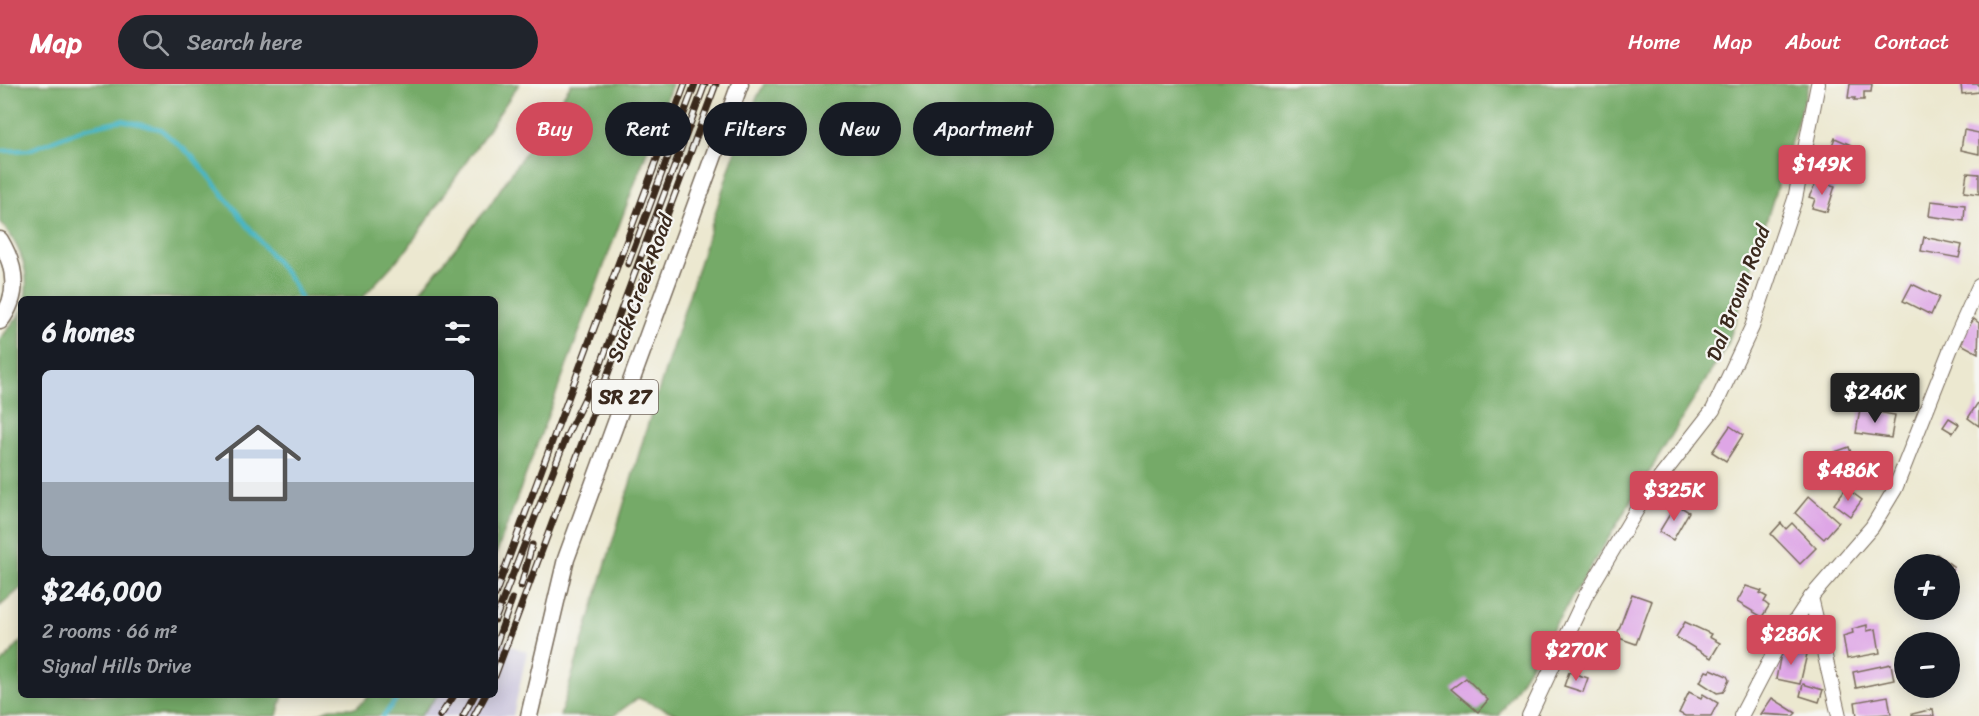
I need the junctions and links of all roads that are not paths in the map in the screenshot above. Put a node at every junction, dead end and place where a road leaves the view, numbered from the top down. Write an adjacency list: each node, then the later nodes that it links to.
1 (740, 84): 7 (main road, Suck Creek Road / SR 27)
2 (1818, 84): 8 (street, Dal Brown Road)
3 (0, 240): 5 (main road)
4 (1979, 286): 6 (street)
5 (0, 321)
6 (1811, 597): 9 (street); 10 (street)
7 (529, 716)
8 (1529, 716)
9 (1741, 716)
10 (1839, 716)

